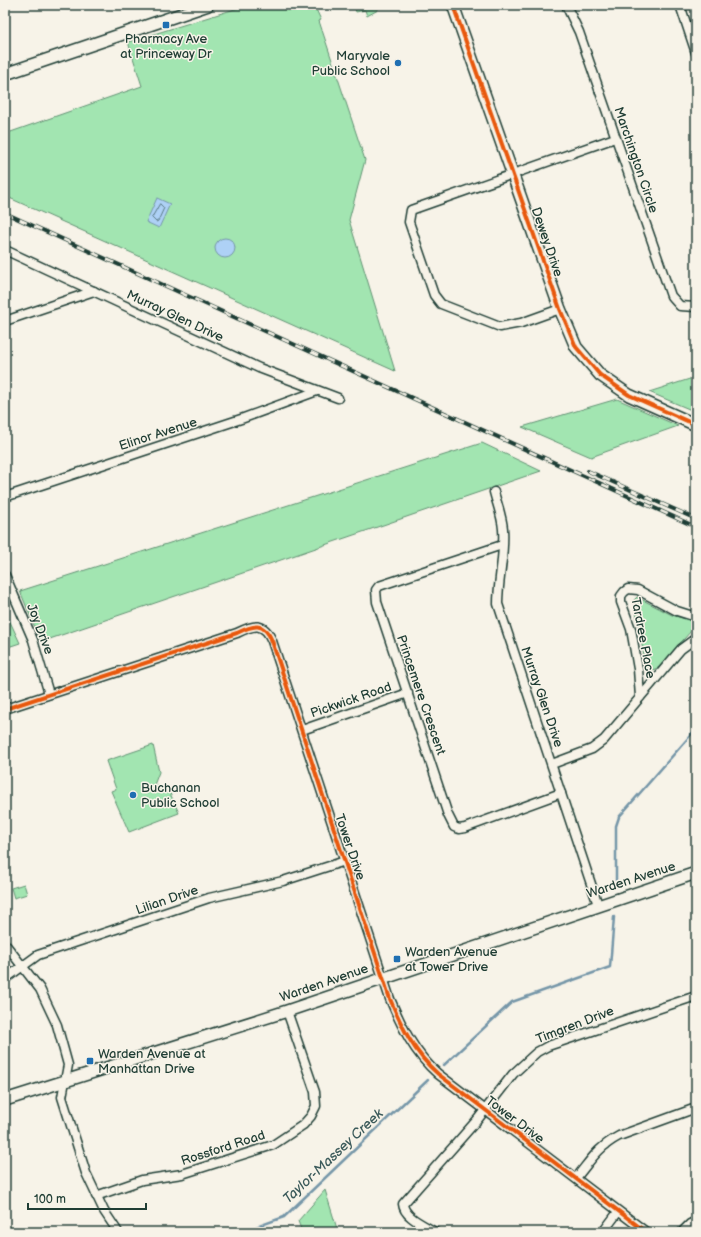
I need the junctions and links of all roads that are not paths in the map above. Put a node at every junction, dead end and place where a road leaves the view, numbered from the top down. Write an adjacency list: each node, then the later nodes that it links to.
1 (208, 5): 5 (main road)
2 (453, 5): 9 (main road, Dewey Drive)
3 (566, 5): 8 (street, Marchington Circle)
4 (680, 5): 6 (street)
5 (186, 9): 7 (main road)
6 (696, 53)
7 (5, 74)
8 (615, 138): 9 (street); 12 (street, Marchington Circle)
9 (513, 173): 13 (main road, Dewey Drive); 13 (street)
10 (5, 250): 11 (street, Murray Glen Drive)
11 (94, 291): 14 (street); 15 (street, Murray Glen Drive)
12 (696, 307)
13 (560, 309): 17 (main road, Dewey Drive)
14 (5, 321)
15 (318, 391): 16 (street, Murray Glen Drive); 19 (street, Elinor Avenue)
16 (338, 398)
17 (696, 425)
18 (494, 492): 20 (street, Murray Glen Drive)
19 (5, 497)
20 (502, 545): 24 (street, Princemere Crescent); 29 (street, Murray Glen Drive)
21 (5, 575): 25 (street, Joy Drive)
22 (696, 616): 26 (street, Tardree Place)
23 (696, 638): 26 (street, Tardree Place)
24 (408, 693): 28 (street, Pickwick Road); 30 (street, Princemere Crescent)
25 (49, 694): 27 (street, Tower Drive); 28 (street, Tower Drive)
26 (640, 697): 29 (street, Tardree Place)
27 (5, 708)
28 (302, 730): 31 (street, Tower Drive)
29 (552, 764): 30 (street, Murray Glen Drive)
30 (561, 793): 33 (street, Murray Glen Drive)
31 (344, 861): 35 (street, Lilian Drive); 36 (street, Tower Drive)
32 (696, 873): 33 (main road, Warden Avenue)
33 (598, 905): 36 (main road, Warden Avenue)
34 (5, 944): 35 (street)
35 (23, 966): 37 (street, Lilian Drive); 40 (street)
36 (384, 977): 39 (main road, Warden Avenue); 43 (street, Tower Drive)
37 (5, 979)
38 (696, 996): 43 (street, Timgren Drive)
39 (287, 1011): 40 (main road, Warden Avenue); 45 (street, Rossford Road)
40 (64, 1081): 41 (main road, Warden Avenue); 45 (street)
41 (5, 1100)
42 (696, 1108): 44 (street)
43 (484, 1109): 44 (street, Tower Drive); 49 (street, Timgren Drive)
44 (576, 1178): 46 (street, Tower Drive)
45 (96, 1196): 48 (street)
46 (618, 1212): 50 (street); 51 (street, Tower Drive)
47 (696, 1221): 52 (street)
48 (118, 1232)
49 (435, 1232)
50 (603, 1232)
51 (646, 1232)
52 (682, 1232)

